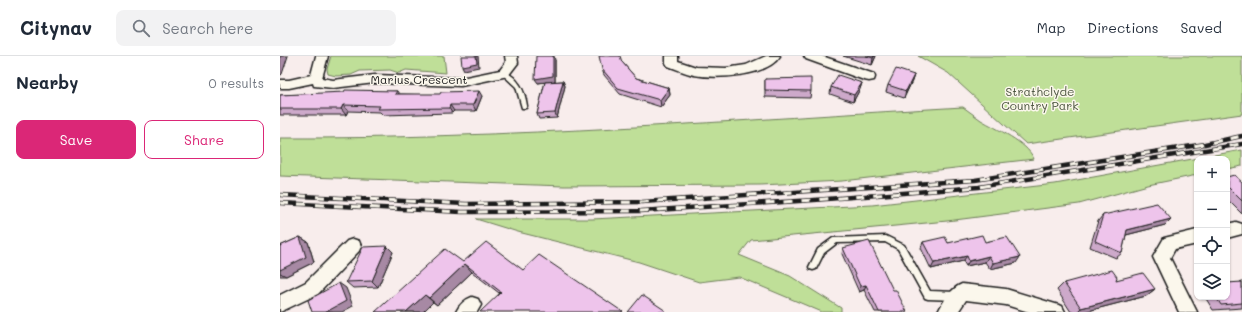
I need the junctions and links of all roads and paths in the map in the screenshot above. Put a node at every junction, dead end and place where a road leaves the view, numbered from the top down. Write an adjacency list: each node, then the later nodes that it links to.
1 (322, 56): 8 (street)
2 (511, 56): 6 (street)
3 (672, 56): 4 (street)
4 (774, 56)
5 (810, 56): 7 (street)
6 (504, 73): 8 (street, Marius Crescent); 10 (lane)
7 (869, 77)
8 (316, 78): 9 (street)
9 (280, 84)
10 (524, 106)
11 (1194, 238): 18 (street)
12 (353, 246): 15 (street)
13 (814, 267): 14 (lane)
14 (959, 296): 16 (street); 17 (street)
15 (280, 304)
16 (946, 312)
17 (1056, 312)
18 (1188, 312)

